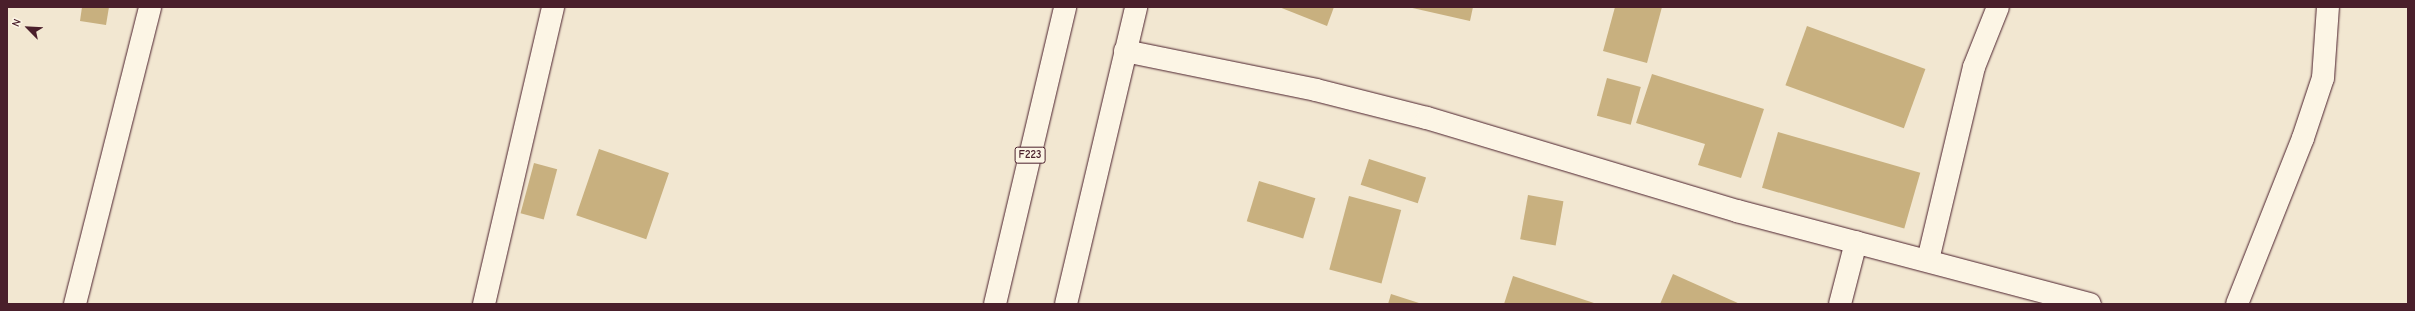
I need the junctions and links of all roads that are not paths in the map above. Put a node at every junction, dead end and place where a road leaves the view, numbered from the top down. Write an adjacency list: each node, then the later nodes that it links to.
1 (150, 7): 10 (street)
2 (553, 7): 11 (street)
3 (1065, 7): 12 (street, F223)
4 (1136, 7): 7 (street)
5 (1998, 7): 9 (street)
6 (2328, 7): 16 (street)
7 (1125, 51): 8 (street); 13 (street)
8 (1856, 242): 9 (street); 14 (street)
9 (1928, 260): 15 (street)
10 (75, 304)
11 (485, 304)
12 (995, 304)
13 (1066, 304)
14 (1840, 304)
15 (2090, 304)
16 (2237, 304)

